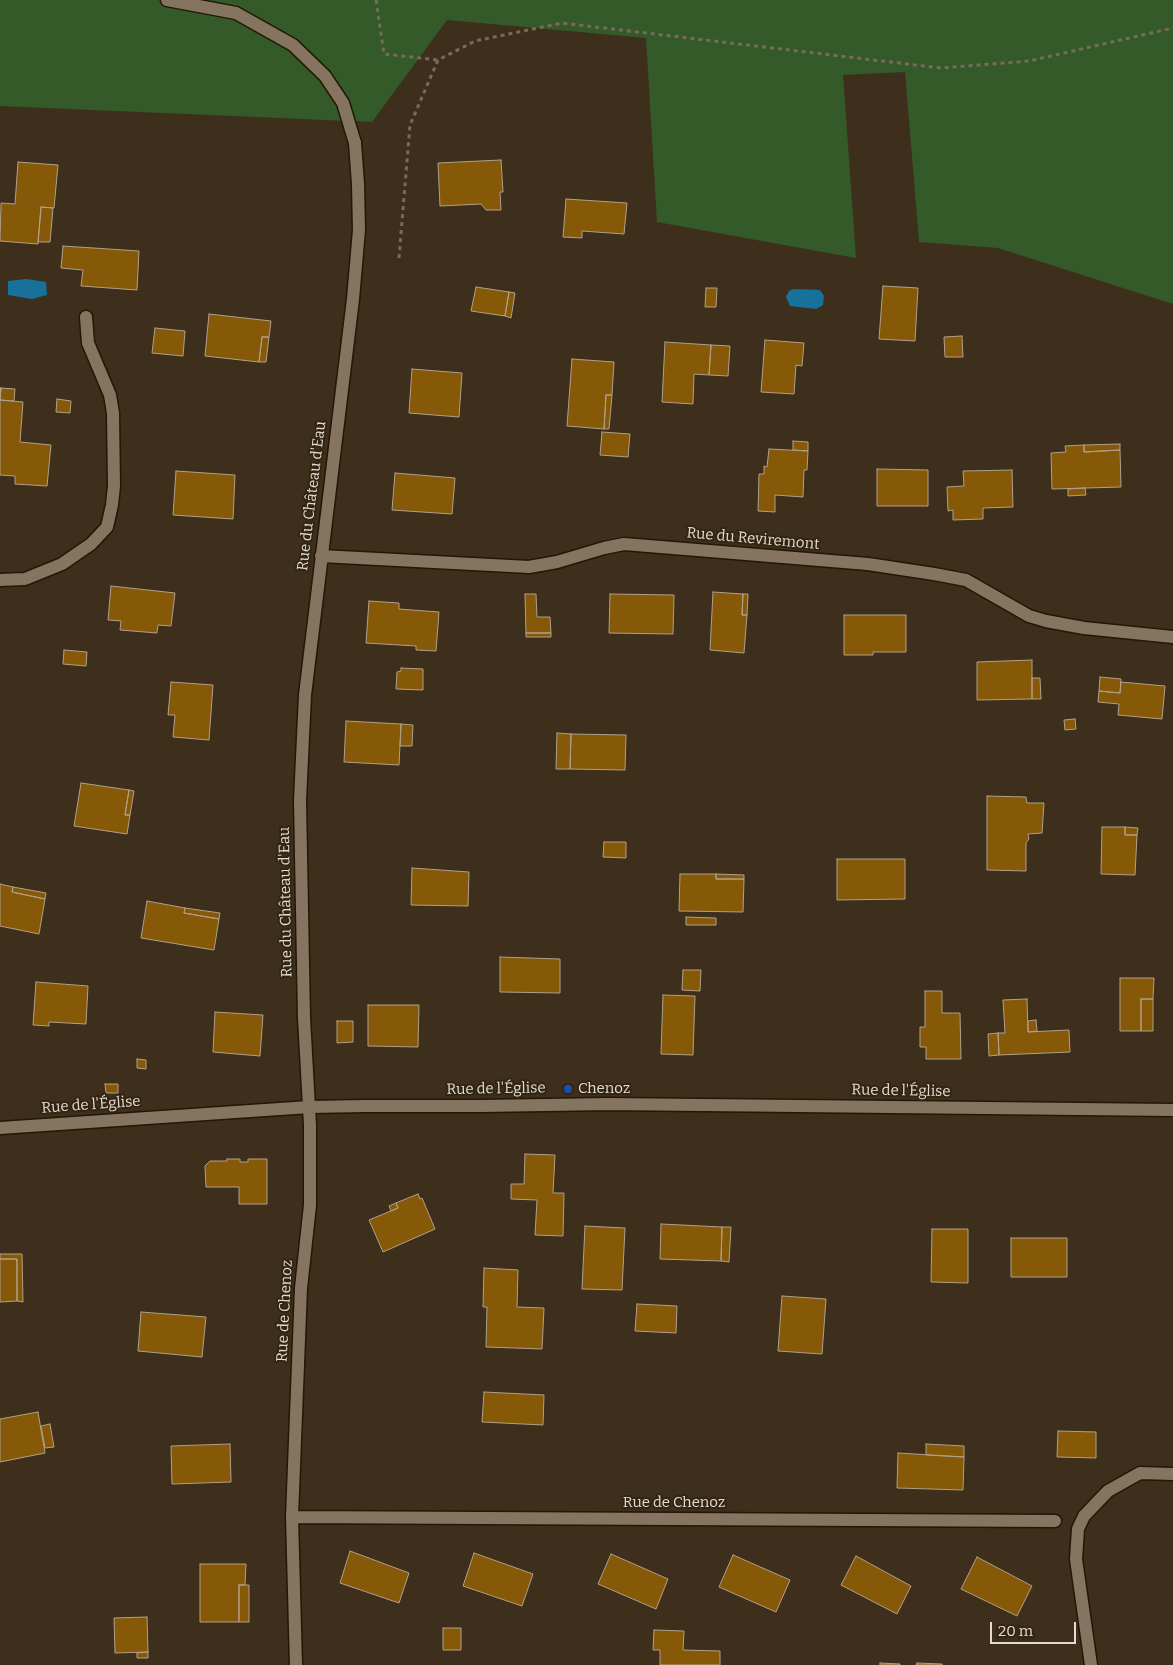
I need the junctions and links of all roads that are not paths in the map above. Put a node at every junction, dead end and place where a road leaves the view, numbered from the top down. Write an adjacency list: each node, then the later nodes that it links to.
1 (167, 0): 3 (street, Rue du Château d'Eau)
2 (86, 317): 4 (street)
3 (321, 556): 5 (street, Rue du Reviremont); 6 (street, Rue du Château d'Eau)
4 (0, 580)
5 (1173, 637)
6 (309, 1107): 7 (street, Rue de l'Église); 8 (street, Rue de l'Église); 10 (street, Rue de Chenoz)
7 (1173, 1110)
8 (0, 1128)
9 (1173, 1474): 13 (street)
10 (292, 1517): 11 (street, Rue de Chenoz); 12 (street, Rue de Chenoz)
11 (1055, 1521)
12 (296, 1665)
13 (1091, 1665)

